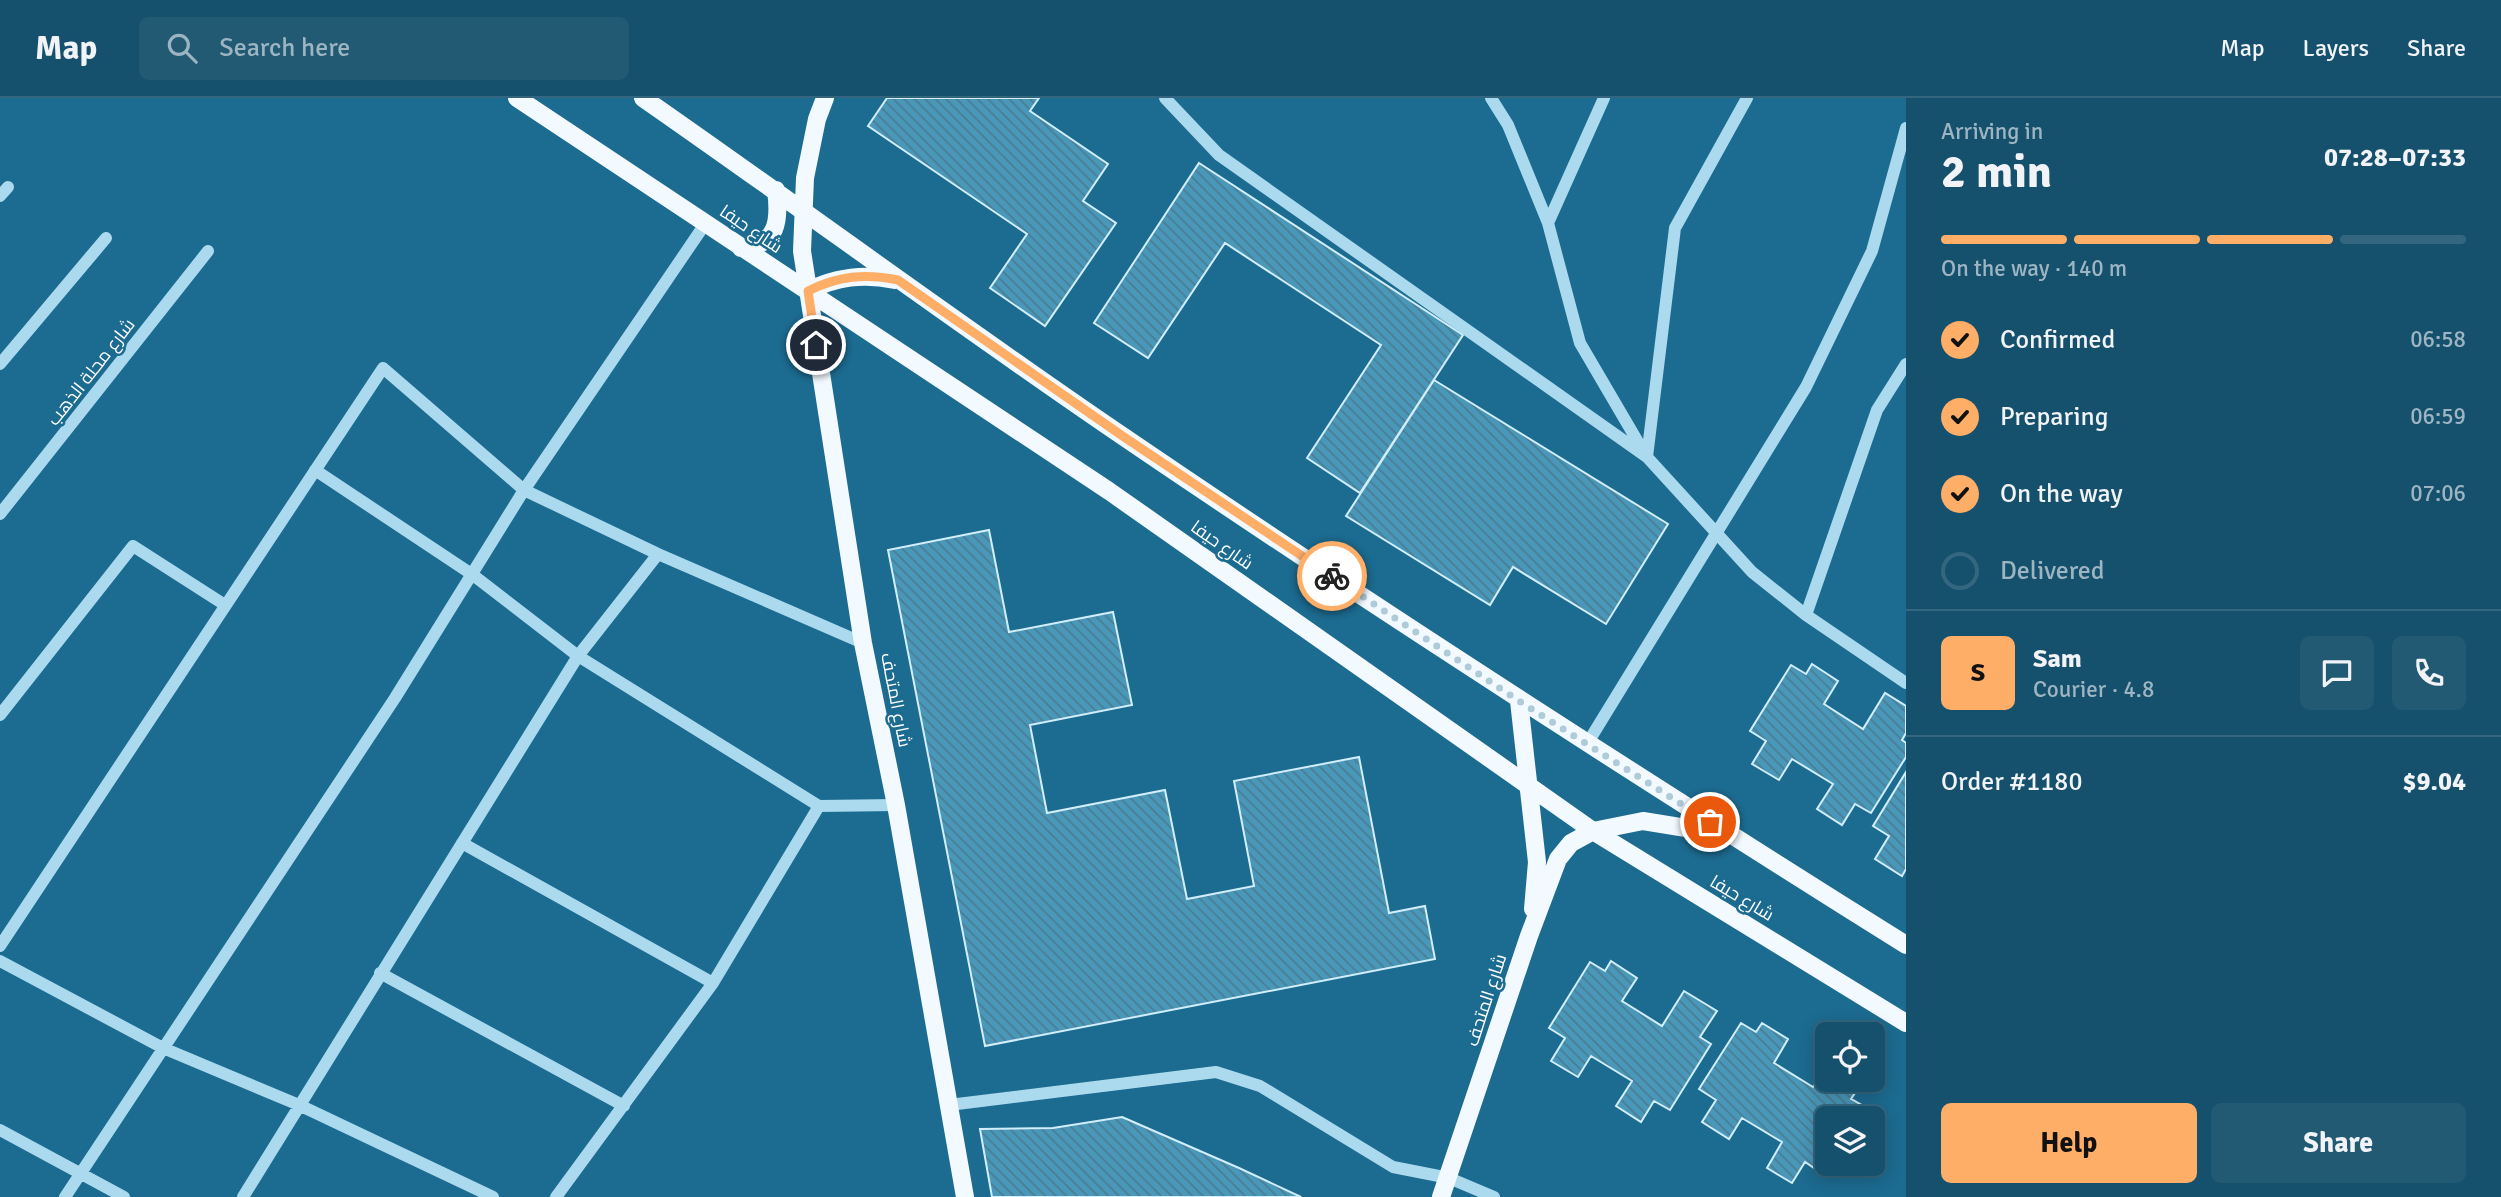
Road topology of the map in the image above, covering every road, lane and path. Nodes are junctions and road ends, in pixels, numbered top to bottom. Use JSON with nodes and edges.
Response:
{"nodes":[{"id":1,"x":517,"y":98,"type":"edge"},
{"id":2,"x":643,"y":98,"type":"edge"},
{"id":3,"x":825,"y":98,"type":"edge"},
{"id":4,"x":1165,"y":98,"type":"edge"},
{"id":5,"x":1491,"y":98,"type":"edge"},
{"id":6,"x":1604,"y":98,"type":"edge"},
{"id":7,"x":1747,"y":98,"type":"edge"},
{"id":8,"x":1906,"y":128,"type":"edge"},
{"id":9,"x":776,"y":190,"type":"junction"},
{"id":10,"x":802,"y":209,"type":"junction"},
{"id":11,"x":1548,"y":223,"type":"junction"},
{"id":12,"x":705,"y":224,"type":"junction"},
{"id":13,"x":106,"y":238,"type":"dead end"},
{"id":14,"x":741,"y":248,"type":"junction"},
{"id":15,"x":208,"y":251,"type":"dead end"},
{"id":16,"x":898,"y":280,"type":"junction"},
{"id":17,"x":808,"y":291,"type":"junction"},
{"id":18,"x":0,"y":364,"type":"edge"},
{"id":19,"x":1906,"y":364,"type":"edge"},
{"id":20,"x":1647,"y":457,"type":"junction"},
{"id":21,"x":315,"y":470,"type":"junction"},
{"id":22,"x":524,"y":490,"type":"junction"},
{"id":23,"x":0,"y":514,"type":"edge"},
{"id":24,"x":1716,"y":534,"type":"junction"},
{"id":25,"x":658,"y":554,"type":"junction"},
{"id":26,"x":473,"y":575,"type":"junction"},
{"id":27,"x":225,"y":606,"type":"junction"},
{"id":28,"x":1806,"y":615,"type":"junction"},
{"id":29,"x":863,"y":643,"type":"junction"},
{"id":30,"x":578,"y":656,"type":"junction"},
{"id":31,"x":1906,"y":682,"type":"edge"},
{"id":32,"x":1519,"y":701,"type":"junction"},
{"id":33,"x":0,"y":715,"type":"edge"},
{"id":34,"x":1587,"y":744,"type":"junction"},
{"id":35,"x":1530,"y":787,"type":"junction"},
{"id":36,"x":896,"y":805,"type":"junction"},
{"id":37,"x":818,"y":806,"type":"junction"},
{"id":38,"x":1593,"y":831,"type":"junction"},
{"id":39,"x":1731,"y":835,"type":"junction"},
{"id":40,"x":461,"y":843,"type":"junction"},
{"id":41,"x":1529,"y":936,"type":"junction"},
{"id":42,"x":1906,"y":945,"type":"edge"},
{"id":43,"x":0,"y":946,"type":"edge"},
{"id":44,"x":0,"y":961,"type":"edge"},
{"id":45,"x":380,"y":973,"type":"junction"},
{"id":46,"x":713,"y":983,"type":"junction"},
{"id":47,"x":1906,"y":1023,"type":"edge"},
{"id":48,"x":163,"y":1048,"type":"junction"},
{"id":49,"x":299,"y":1105,"type":"junction"},
{"id":50,"x":949,"y":1105,"type":"junction"},
{"id":51,"x":624,"y":1107,"type":"junction"},
{"id":52,"x":0,"y":1129,"type":"edge"},
{"id":53,"x":80,"y":1174,"type":"junction"},
{"id":54,"x":1449,"y":1178,"type":"junction"},
{"id":55,"x":65,"y":1197,"type":"edge"},
{"id":56,"x":124,"y":1197,"type":"edge"},
{"id":57,"x":243,"y":1197,"type":"edge"},
{"id":58,"x":493,"y":1197,"type":"edge"},
{"id":59,"x":556,"y":1197,"type":"edge"},
{"id":60,"x":965,"y":1197,"type":"edge"},
{"id":61,"x":1441,"y":1197,"type":"edge"},
{"id":62,"x":1494,"y":1197,"type":"edge"}],
"edges":[{"from":1,"to":12,"type":"main road","name":"شارع حيفا"},
{"from":2,"to":9,"type":"main road","name":"شارع حيفا"},
{"from":3,"to":10,"type":"main road","name":"شارع المتحف"},
{"from":4,"to":20,"type":"street"},
{"from":5,"to":11,"type":"street"},
{"from":6,"to":11,"type":"street"},
{"from":7,"to":20,"type":"street"},
{"from":8,"to":24,"type":"street"},
{"from":9,"to":10,"type":"main road","name":"شارع حيفا"},
{"from":9,"to":14,"type":"main road"},
{"from":10,"to":16,"type":"main road","name":"شارع حيفا"},
{"from":10,"to":17,"type":"main road","name":"شارع المتحف"},
{"from":11,"to":20,"type":"street"},
{"from":12,"to":14,"type":"main road","name":"شارع حيفا"},
{"from":12,"to":22,"type":"street"},
{"from":13,"to":18,"type":"street"},
{"from":14,"to":17,"type":"main road","name":"شارع حيفا"},
{"from":15,"to":23,"type":"street","name":"شارع محلة الذهب"},
{"from":16,"to":17,"type":"main road"},
{"from":16,"to":32,"type":"main road","name":"شارع حيفا"},
{"from":17,"to":29,"type":"main road","name":"شارع المتحف"},
{"from":17,"to":35,"type":"main road","name":"شارع حيفا"},
{"from":19,"to":28,"type":"street"},
{"from":20,"to":24,"type":"street"},
{"from":21,"to":22,"type":"street"},
{"from":21,"to":26,"type":"street"},
{"from":21,"to":27,"type":"street"},
{"from":22,"to":25,"type":"street"},
{"from":22,"to":26,"type":"street"},
{"from":24,"to":28,"type":"street"},
{"from":24,"to":34,"type":"street"},
{"from":25,"to":29,"type":"street"},
{"from":25,"to":30,"type":"street"},
{"from":26,"to":30,"type":"street"},
{"from":26,"to":48,"type":"street"},
{"from":27,"to":33,"type":"street"},
{"from":27,"to":43,"type":"street"},
{"from":28,"to":31,"type":"street"},
{"from":29,"to":36,"type":"main road","name":"شارع المتحف"},
{"from":30,"to":37,"type":"street"},
{"from":30,"to":40,"type":"street"},
{"from":32,"to":34,"type":"main road","name":"شارع حيفا"},
{"from":32,"to":35,"type":"main road"},
{"from":34,"to":39,"type":"main road","name":"شارع حيفا"},
{"from":35,"to":38,"type":"main road","name":"شارع حيفا"},
{"from":35,"to":41,"type":"main road"},
{"from":36,"to":37,"type":"street"},
{"from":36,"to":50,"type":"main road","name":"شارع المتحف"},
{"from":37,"to":46,"type":"street"},
{"from":38,"to":39,"type":"main road"},
{"from":38,"to":41,"type":"main road","name":"شارع المتحف"},
{"from":38,"to":47,"type":"main road","name":"شارع حيفا"},
{"from":39,"to":42,"type":"main road","name":"شارع حيفا"},
{"from":40,"to":45,"type":"street"},
{"from":40,"to":46,"type":"street"},
{"from":41,"to":54,"type":"main road","name":"شارع المتحف"},
{"from":44,"to":48,"type":"street"},
{"from":45,"to":49,"type":"street"},
{"from":45,"to":51,"type":"street"},
{"from":46,"to":51,"type":"street"},
{"from":48,"to":49,"type":"street"},
{"from":48,"to":53,"type":"street"},
{"from":49,"to":57,"type":"street"},
{"from":49,"to":58,"type":"street"},
{"from":50,"to":54,"type":"street"},
{"from":50,"to":60,"type":"main road","name":"شارع المتحف"},
{"from":51,"to":59,"type":"street"},
{"from":52,"to":53,"type":"street"},
{"from":53,"to":55,"type":"street"},
{"from":53,"to":56,"type":"street"},
{"from":54,"to":61,"type":"main road","name":"شارع المتحف"},
{"from":54,"to":62,"type":"street"}]}
